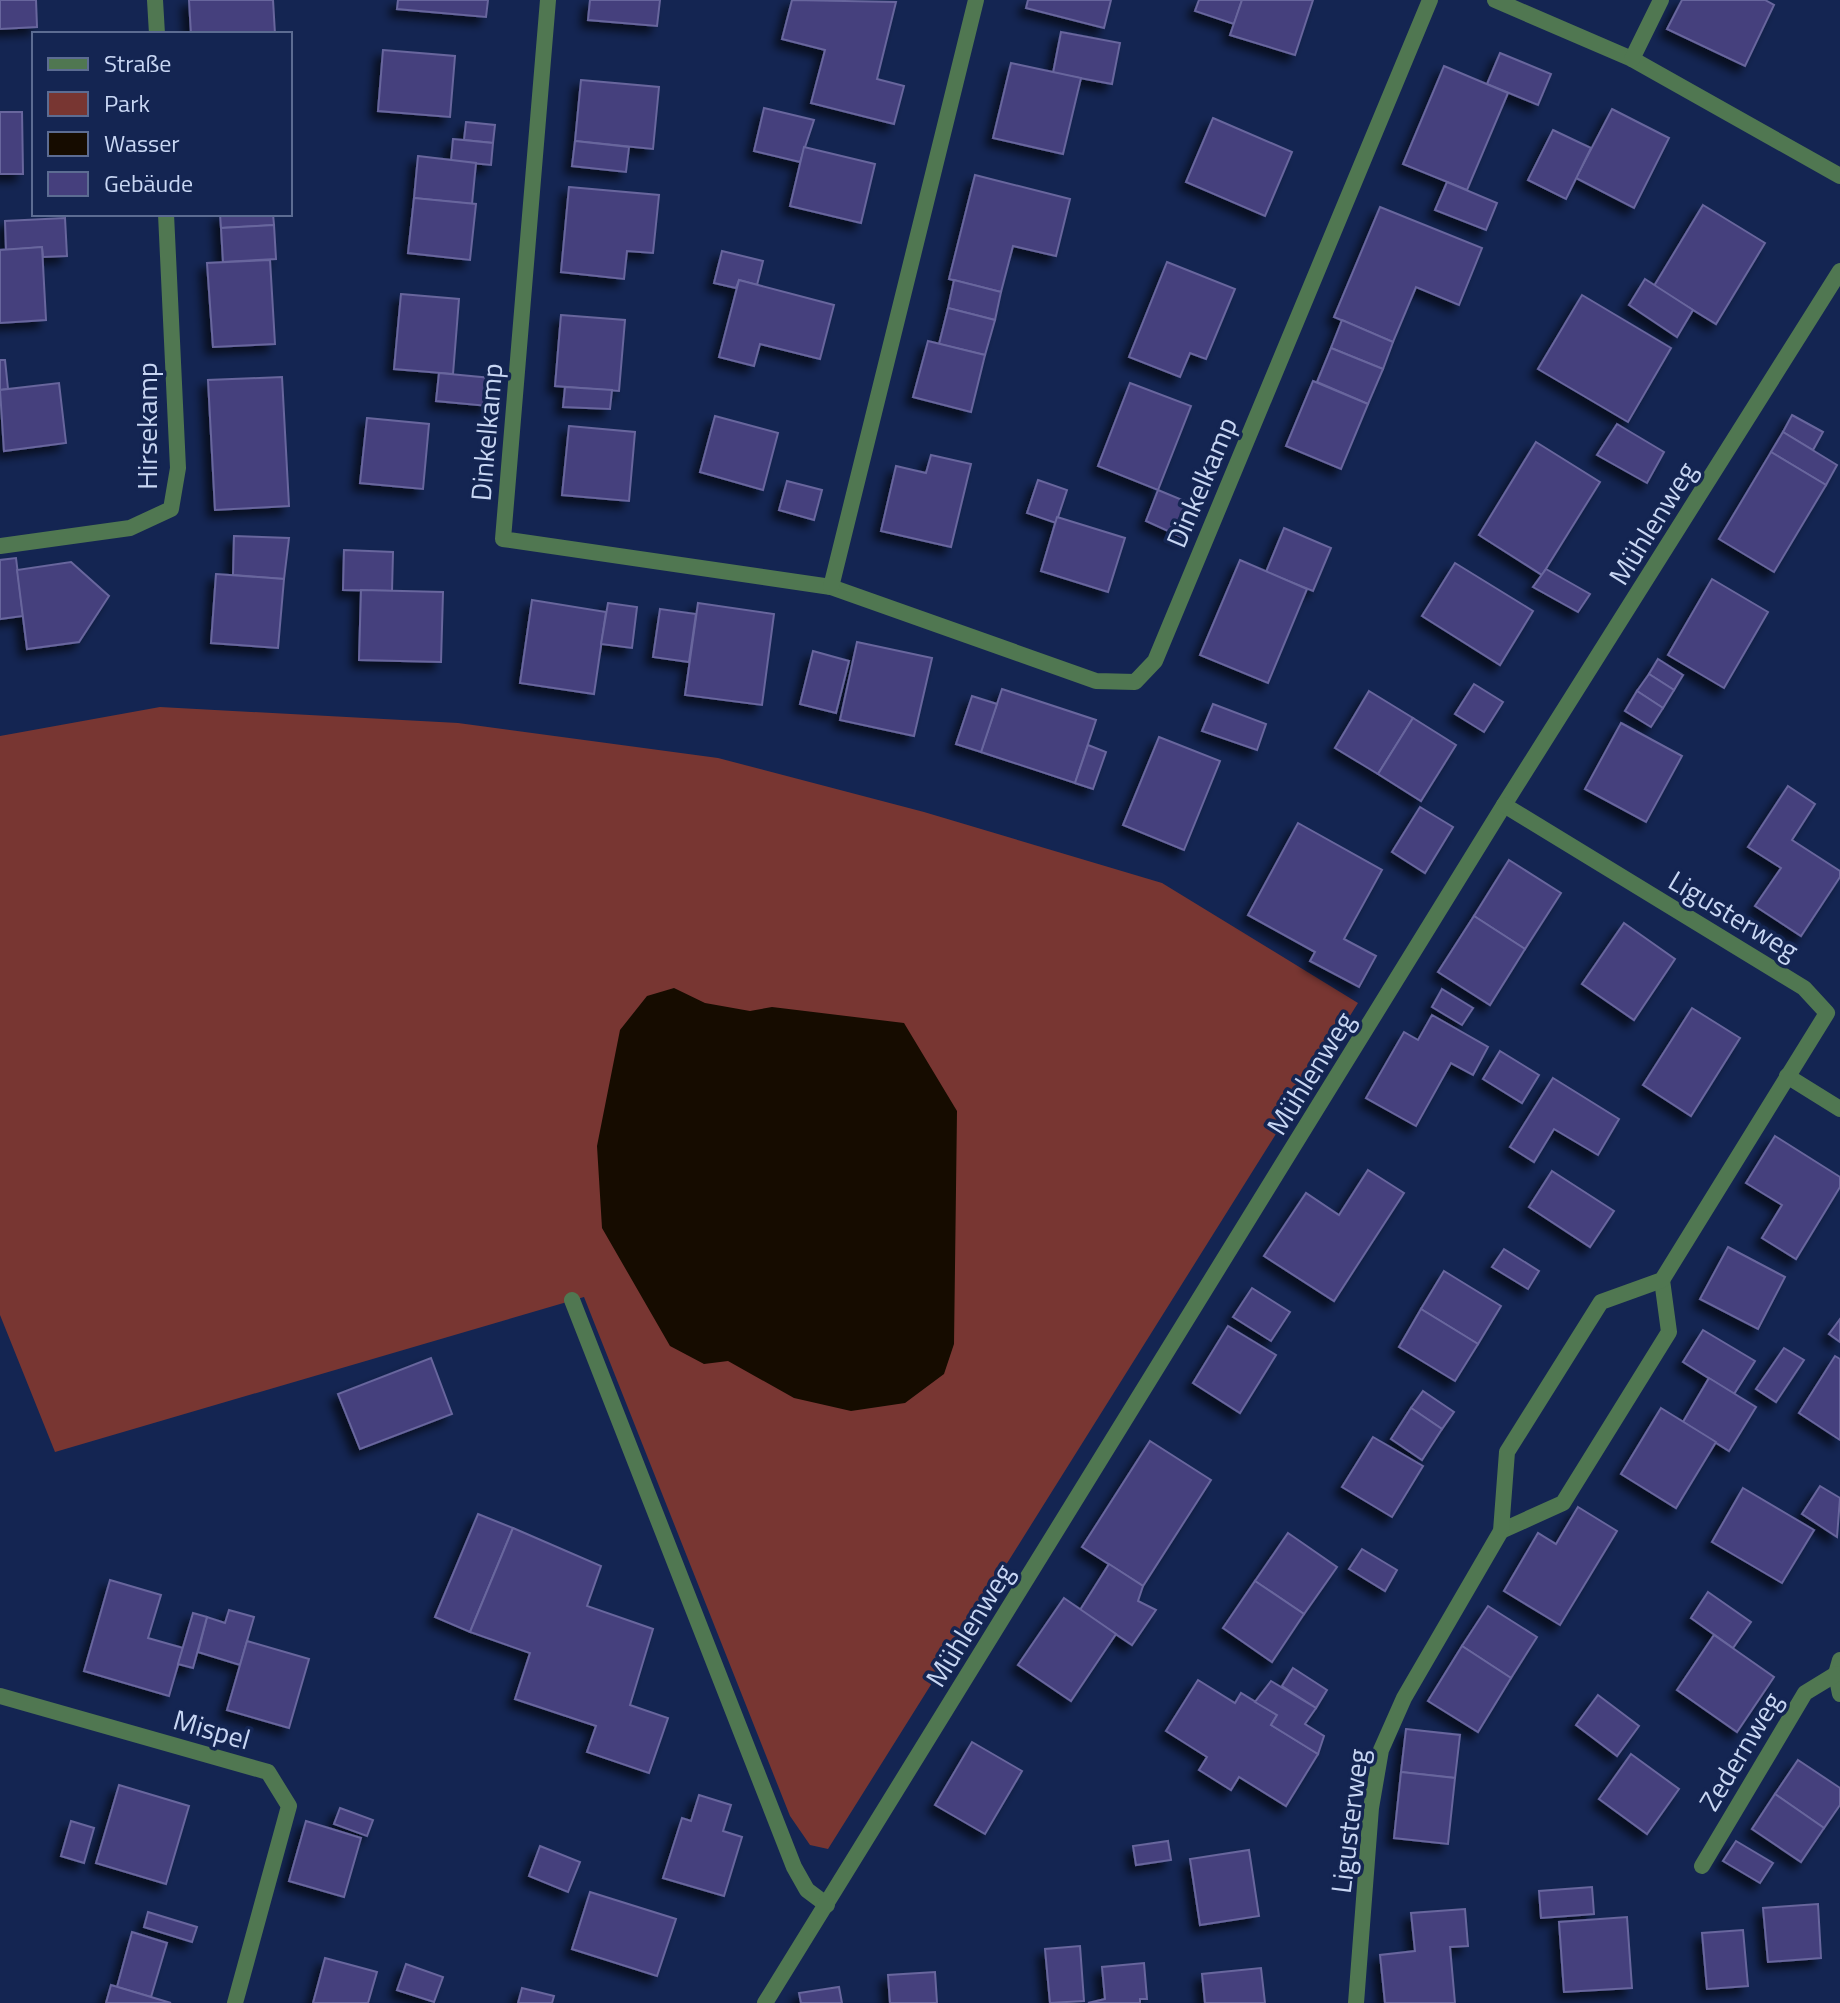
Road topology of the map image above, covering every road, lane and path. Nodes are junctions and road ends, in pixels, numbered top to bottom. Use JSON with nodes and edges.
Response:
{"nodes":[{"id":1,"x":155,"y":0,"type":"edge"},
{"id":2,"x":548,"y":0,"type":"edge"},
{"id":3,"x":976,"y":0,"type":"edge"},
{"id":4,"x":1430,"y":0,"type":"edge"},
{"id":5,"x":1495,"y":0,"type":"edge"},
{"id":6,"x":1661,"y":0,"type":"edge"},
{"id":7,"x":157,"y":32,"type":"edge"},
{"id":8,"x":1632,"y":59,"type":"junction"},
{"id":9,"x":1840,"y":176,"type":"edge"},
{"id":10,"x":166,"y":216,"type":"edge"},
{"id":11,"x":1840,"y":271,"type":"edge"},
{"id":12,"x":0,"y":546,"type":"edge"},
{"id":13,"x":831,"y":587,"type":"junction"},
{"id":14,"x":1504,"y":805,"type":"junction"},
{"id":15,"x":1833,"y":1017,"type":"edge"},
{"id":16,"x":1787,"y":1076,"type":"junction"},
{"id":17,"x":1840,"y":1109,"type":"edge"},
{"id":18,"x":1662,"y":1280,"type":"junction"},
{"id":19,"x":572,"y":1300,"type":"dead end"},
{"id":20,"x":1501,"y":1531,"type":"junction"},
{"id":21,"x":1838,"y":1667,"type":"edge"},
{"id":22,"x":1840,"y":1694,"type":"edge"},
{"id":23,"x":0,"y":1696,"type":"edge"},
{"id":24,"x":1702,"y":1866,"type":"dead end"},
{"id":25,"x":827,"y":1905,"type":"junction"},
{"id":26,"x":235,"y":2003,"type":"edge"},
{"id":27,"x":765,"y":2003,"type":"edge"},
{"id":28,"x":1356,"y":2003,"type":"edge"}],
"edges":[{"from":1,"to":7,"type":"street"},
{"from":2,"to":13,"type":"street","name":"Dinkelkamp"},
{"from":3,"to":13,"type":"street"},
{"from":4,"to":13,"type":"street","name":"Dinkelkamp"},
{"from":5,"to":8,"type":"street"},
{"from":6,"to":8,"type":"street"},
{"from":8,"to":9,"type":"street"},
{"from":10,"to":12,"type":"street","name":"Hirsekamp"},
{"from":11,"to":14,"type":"street","name":"Mühlenweg"},
{"from":14,"to":15,"type":"street","name":"Ligusterweg"},
{"from":14,"to":25,"type":"street","name":"Mühlenweg"},
{"from":15,"to":16,"type":"street","name":"Ligusterweg"},
{"from":16,"to":17,"type":"street"},
{"from":16,"to":18,"type":"street","name":"Ligusterweg"},
{"from":18,"to":20,"type":"street","name":"Ligusterweg"},
{"from":18,"to":20,"type":"street"},
{"from":19,"to":25,"type":"street"},
{"from":20,"to":28,"type":"street","name":"Ligusterweg"},
{"from":21,"to":22,"type":"street","name":"Zedernweg"},
{"from":21,"to":24,"type":"street","name":"Zedernweg"},
{"from":23,"to":26,"type":"street","name":"Mispel"},
{"from":25,"to":27,"type":"street","name":"Mühlenweg"}]}
